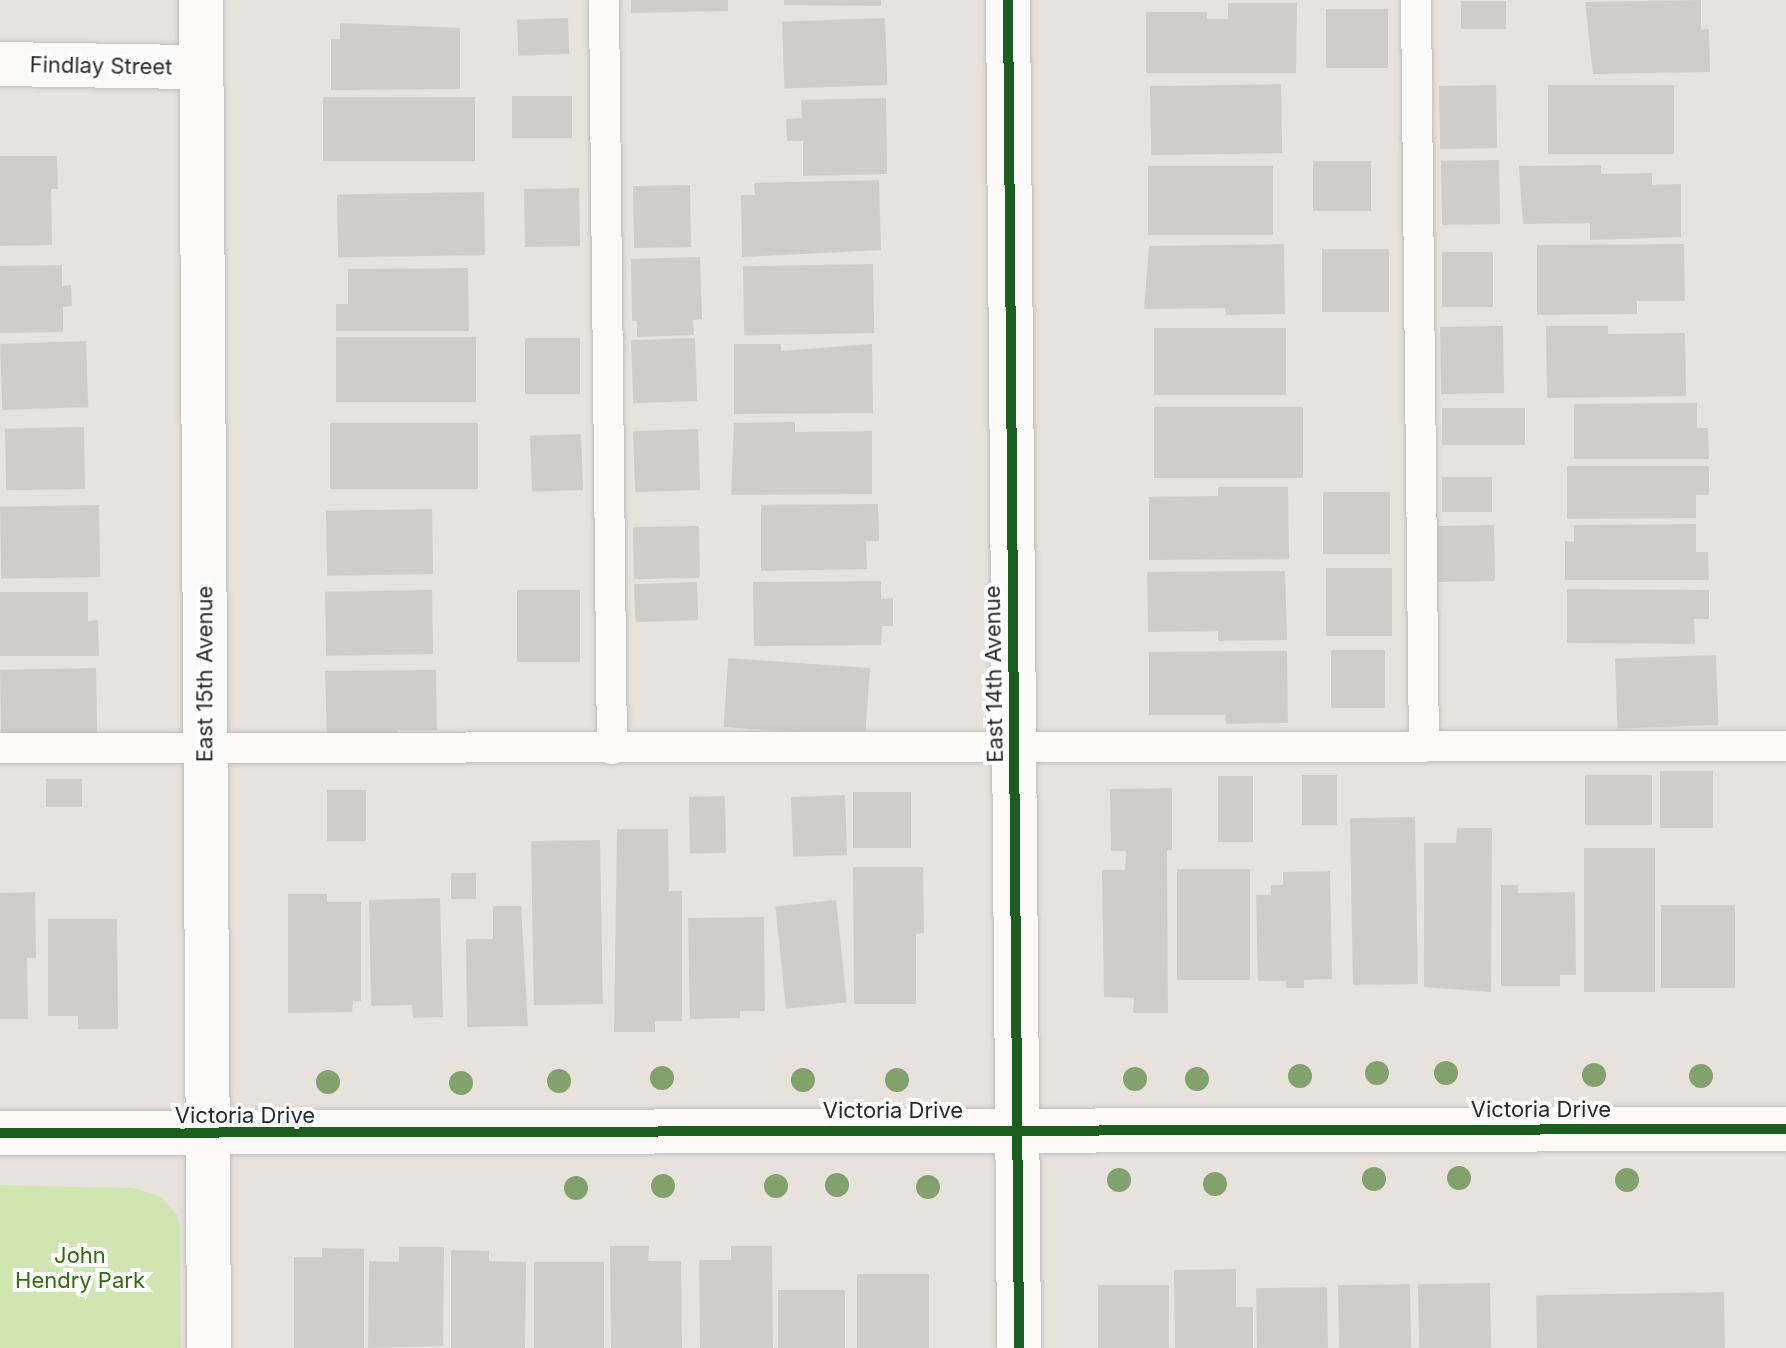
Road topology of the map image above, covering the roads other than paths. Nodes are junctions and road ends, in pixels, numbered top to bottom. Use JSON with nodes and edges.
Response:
{"nodes":[{"id":1,"x":201,"y":0,"type":"edge"},
{"id":2,"x":604,"y":0,"type":"edge"},
{"id":3,"x":1008,"y":0,"type":"edge"},
{"id":4,"x":1416,"y":0,"type":"edge"},
{"id":5,"x":0,"y":64,"type":"edge"},
{"id":6,"x":201,"y":67,"type":"junction"},
{"id":7,"x":1786,"y":746,"type":"edge"},
{"id":8,"x":1424,"y":747,"type":"junction"},
{"id":9,"x":0,"y":748,"type":"edge"},
{"id":10,"x":1014,"y":748,"type":"junction"},
{"id":11,"x":206,"y":749,"type":"junction"},
{"id":12,"x":612,"y":749,"type":"junction"},
{"id":13,"x":1786,"y":1129,"type":"edge"},
{"id":14,"x":1017,"y":1131,"type":"junction"},
{"id":15,"x":0,"y":1133,"type":"edge"},
{"id":16,"x":206,"y":1135,"type":"junction"},
{"id":17,"x":209,"y":1348,"type":"edge"},
{"id":18,"x":1019,"y":1348,"type":"edge"}],
"edges":[{"from":1,"to":6,"type":"street","name":"East 15th Avenue"},
{"from":2,"to":12,"type":"lane"},
{"from":3,"to":10,"type":"street","name":"East 14th Avenue"},
{"from":4,"to":8,"type":"lane"},
{"from":5,"to":6,"type":"street","name":"Findlay Street"},
{"from":6,"to":11,"type":"street","name":"East 15th Avenue"},
{"from":7,"to":8,"type":"lane"},
{"from":8,"to":10,"type":"lane"},
{"from":9,"to":11,"type":"lane"},
{"from":10,"to":12,"type":"lane"},
{"from":10,"to":14,"type":"street","name":"East 14th Avenue"},
{"from":11,"to":12,"type":"lane"},
{"from":11,"to":16,"type":"street","name":"East 15th Avenue"},
{"from":13,"to":14,"type":"street","name":"Victoria Drive"},
{"from":14,"to":16,"type":"street","name":"Victoria Drive"},
{"from":14,"to":18,"type":"street","name":"East 14th Avenue"},
{"from":15,"to":16,"type":"street","name":"Victoria Drive"},
{"from":16,"to":17,"type":"street","name":"East 15th Avenue"}]}
